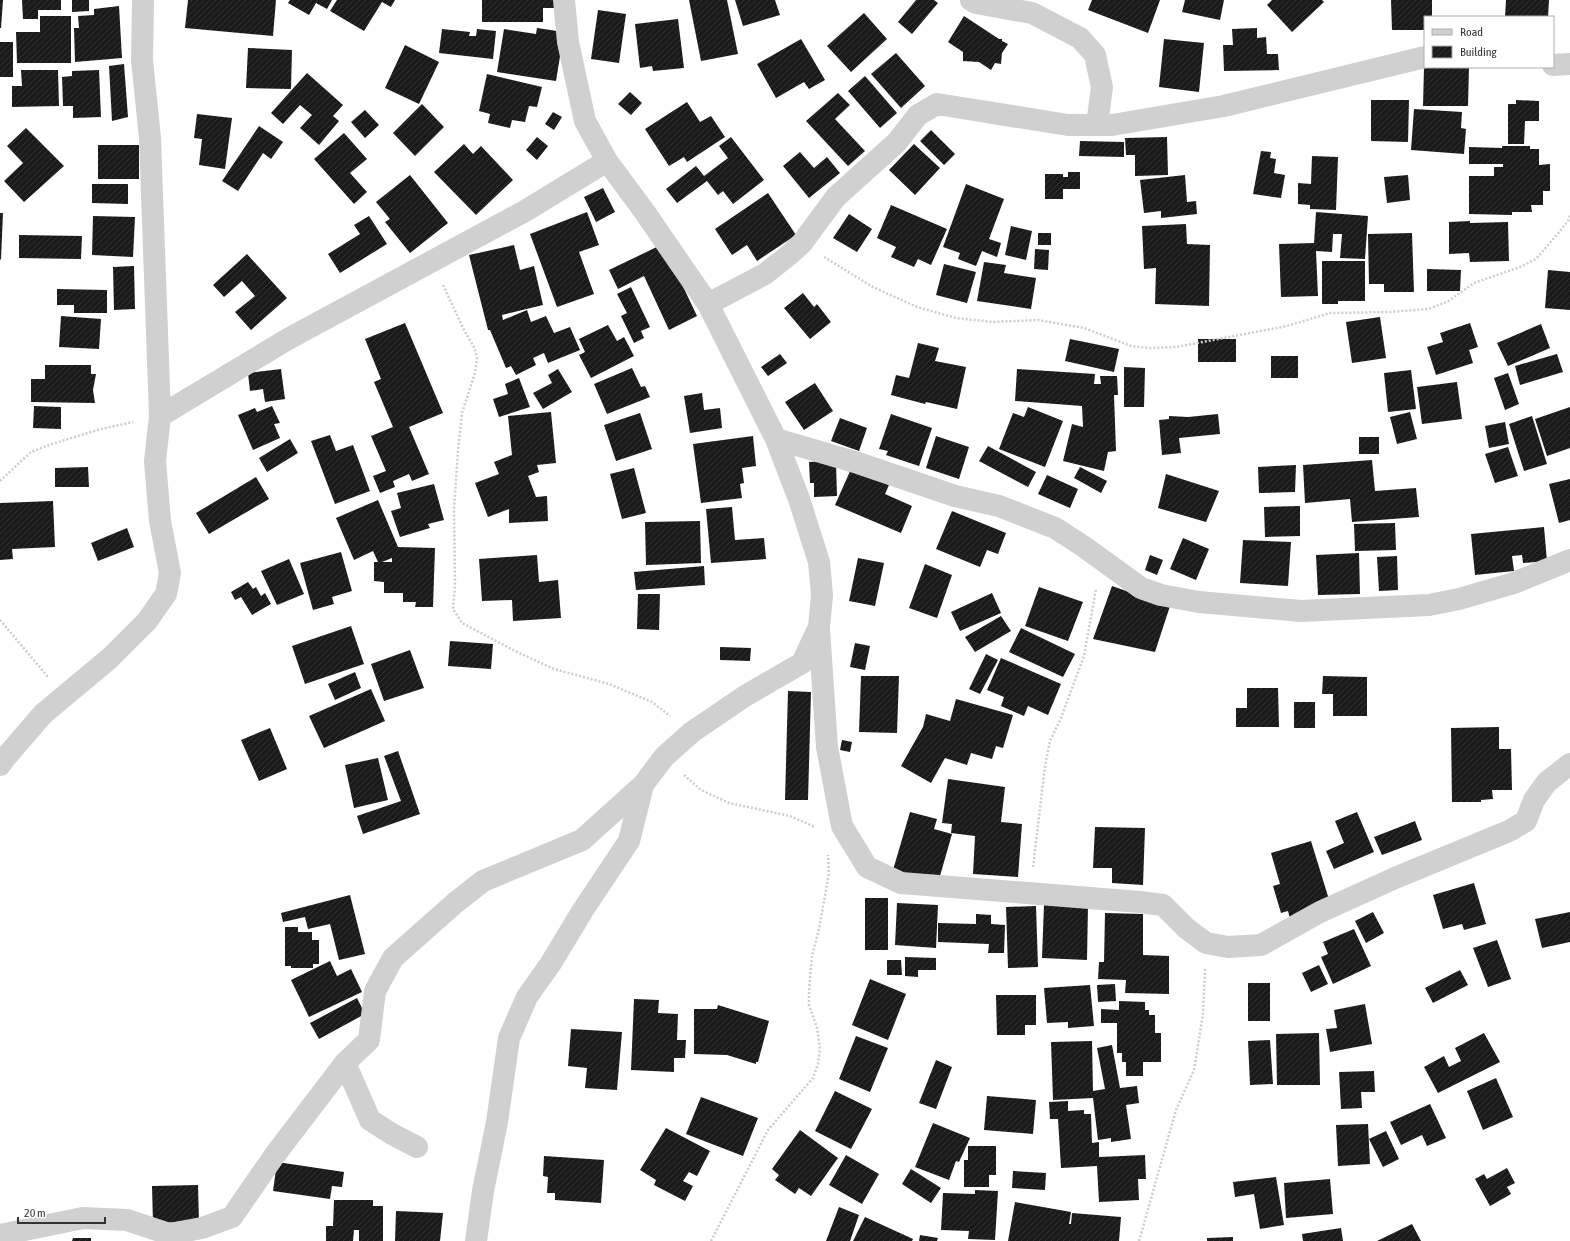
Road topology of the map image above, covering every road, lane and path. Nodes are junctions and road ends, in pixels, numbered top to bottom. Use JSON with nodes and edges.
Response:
{"nodes":[{"id":1,"x":143,"y":0,"type":"edge"},
{"id":2,"x":564,"y":0,"type":"edge"},
{"id":3,"x":971,"y":0,"type":"edge"},
{"id":4,"x":1424,"y":57,"type":"edge"},
{"id":5,"x":1570,"y":64,"type":"edge"},
{"id":6,"x":1554,"y":65,"type":"edge"},
{"id":7,"x":1097,"y":125,"type":"junction"},
{"id":8,"x":607,"y":161,"type":"junction"},
{"id":9,"x":1570,"y":215,"type":"edge"},
{"id":10,"x":802,"y":243,"type":"junction"},
{"id":11,"x":432,"y":261,"type":"junction"},
{"id":12,"x":708,"y":304,"type":"junction"},
{"id":13,"x":160,"y":416,"type":"junction"},
{"id":14,"x":776,"y":439,"type":"junction"},
{"id":15,"x":0,"y":481,"type":"edge"},
{"id":16,"x":1101,"y":559,"type":"junction"},
{"id":17,"x":1570,"y":560,"type":"edge"},
{"id":18,"x":0,"y":620,"type":"edge"},
{"id":19,"x":819,"y":627,"type":"junction"},
{"id":20,"x":65,"y":697,"type":"junction"},
{"id":21,"x":692,"y":732,"type":"junction"},
{"id":22,"x":664,"y":757,"type":"junction"},
{"id":23,"x":1570,"y":764,"type":"edge"},
{"id":24,"x":0,"y":765,"type":"edge"},
{"id":25,"x":643,"y":785,"type":"junction"},
{"id":26,"x":852,"y":844,"type":"junction"},
{"id":27,"x":828,"y":852,"type":"dead end"},
{"id":28,"x":1029,"y":893,"type":"junction"},
{"id":29,"x":1206,"y":943,"type":"junction"},
{"id":30,"x":345,"y":1063,"type":"junction"},
{"id":31,"x":417,"y":1147,"type":"dead end"},
{"id":32,"x":0,"y":1231,"type":"edge"},
{"id":33,"x":0,"y":1235,"type":"edge"},
{"id":34,"x":1,"y":1241,"type":"edge"},
{"id":35,"x":476,"y":1241,"type":"edge"},
{"id":36,"x":711,"y":1241,"type":"edge"},
{"id":37,"x":1139,"y":1241,"type":"edge"}],
"edges":[{"from":1,"to":13,"type":"street"},
{"from":2,"to":8,"type":"street"},
{"from":3,"to":7,"type":"street"},
{"from":4,"to":7,"type":"street"},
{"from":5,"to":6,"type":"street"},
{"from":7,"to":10,"type":"street"},
{"from":8,"to":11,"type":"street"},
{"from":8,"to":12,"type":"street"},
{"from":9,"to":10,"type":"path"},
{"from":10,"to":12,"type":"street"},
{"from":11,"to":13,"type":"street"},
{"from":11,"to":21,"type":"path"},
{"from":12,"to":14,"type":"street"},
{"from":13,"to":15,"type":"path"},
{"from":13,"to":20,"type":"street"},
{"from":14,"to":16,"type":"street"},
{"from":14,"to":19,"type":"street"},
{"from":16,"to":17,"type":"street"},
{"from":16,"to":28,"type":"path"},
{"from":18,"to":20,"type":"path"},
{"from":19,"to":21,"type":"street"},
{"from":19,"to":26,"type":"street"},
{"from":20,"to":24,"type":"street"},
{"from":21,"to":22,"type":"street"},
{"from":22,"to":25,"type":"street"},
{"from":22,"to":26,"type":"path"},
{"from":23,"to":29,"type":"street"},
{"from":25,"to":30,"type":"street"},
{"from":25,"to":35,"type":"street"},
{"from":26,"to":28,"type":"street"},
{"from":27,"to":36,"type":"path"},
{"from":28,"to":29,"type":"street"},
{"from":29,"to":37,"type":"path"},
{"from":30,"to":31,"type":"street"},
{"from":30,"to":33,"type":"street"},
{"from":32,"to":33,"type":"street"},
{"from":33,"to":34,"type":"street"}]}
